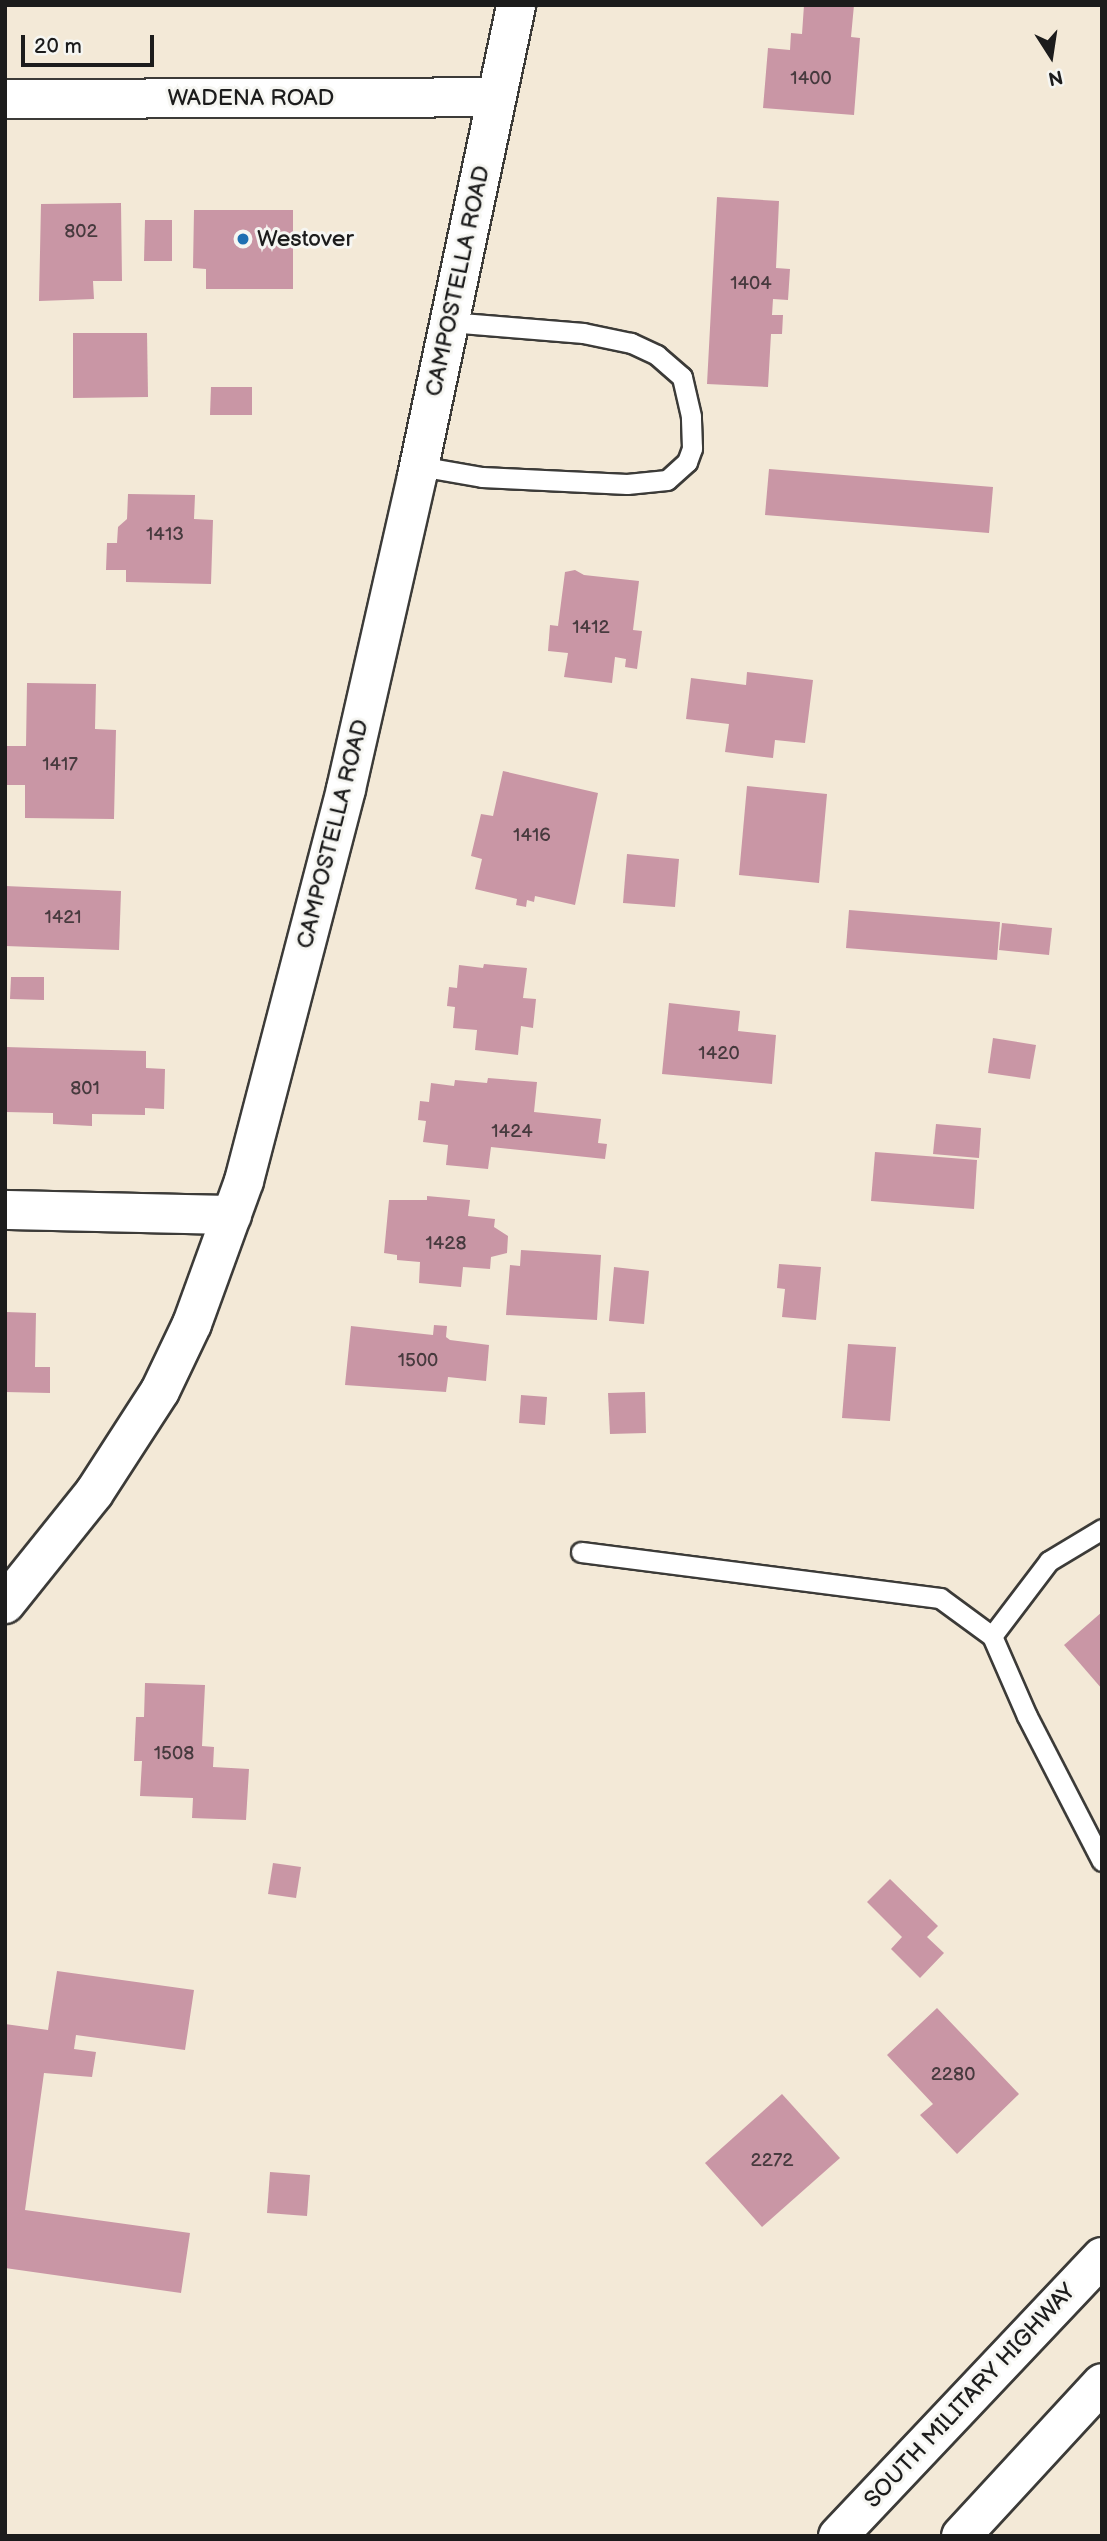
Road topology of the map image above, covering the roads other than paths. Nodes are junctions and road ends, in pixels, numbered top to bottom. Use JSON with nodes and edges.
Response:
{"nodes":[{"id":1,"x":516,"y":5,"type":"edge"},
{"id":2,"x":496,"y":97,"type":"junction"},
{"id":3,"x":5,"y":99,"type":"edge"},
{"id":4,"x":449,"y":322,"type":"junction"},
{"id":5,"x":419,"y":466,"type":"junction"},
{"id":6,"x":5,"y":1210,"type":"edge"},
{"id":7,"x":232,"y":1214,"type":"junction"},
{"id":8,"x":1102,"y":1530,"type":"edge"},
{"id":9,"x":581,"y":1552,"type":"dead end"},
{"id":10,"x":5,"y":1604,"type":"edge"},
{"id":11,"x":992,"y":1636,"type":"junction"},
{"id":12,"x":1102,"y":1861,"type":"edge"},
{"id":13,"x":1102,"y":2257,"type":"edge"},
{"id":14,"x":1102,"y":2383,"type":"edge"},
{"id":15,"x":838,"y":2536,"type":"edge"},
{"id":16,"x":961,"y":2536,"type":"edge"}],
"edges":[{"from":1,"to":2,"type":"main road","name":"CAMPOSTELLA ROAD"},
{"from":2,"to":3,"type":"main road","name":"WADENA ROAD"},
{"from":2,"to":4,"type":"main road","name":"CAMPOSTELLA ROAD"},
{"from":4,"to":5,"type":"main road","name":"CAMPOSTELLA ROAD"},
{"from":4,"to":5,"type":"lane"},
{"from":5,"to":7,"type":"main road","name":"CAMPOSTELLA ROAD"},
{"from":6,"to":7,"type":"main road"},
{"from":7,"to":10,"type":"main road","name":"CAMPOSTELLA ROAD"},
{"from":8,"to":11,"type":"lane"},
{"from":9,"to":11,"type":"lane"},
{"from":11,"to":12,"type":"lane"},
{"from":13,"to":15,"type":"main road","name":"SOUTH MILITARY HIGHWAY"},
{"from":14,"to":16,"type":"main road"}]}
